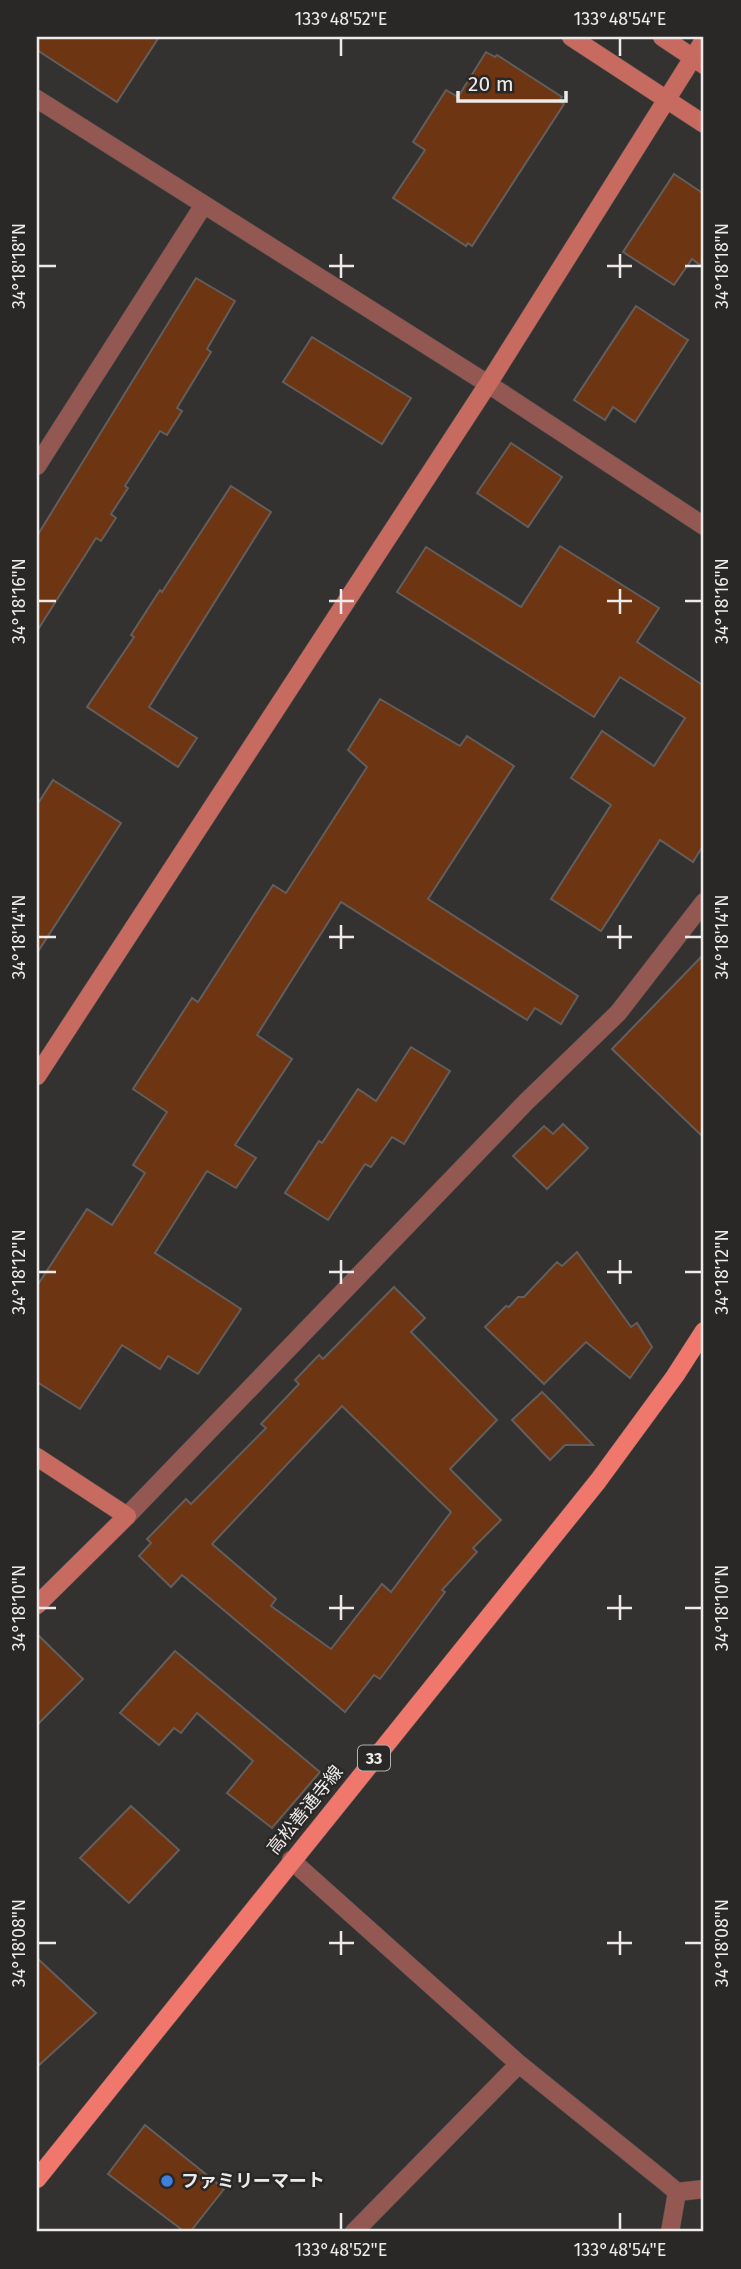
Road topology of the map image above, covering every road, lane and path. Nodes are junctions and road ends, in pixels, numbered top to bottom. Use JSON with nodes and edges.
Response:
{"nodes":[{"id":1,"x":571,"y":37,"type":"edge"},
{"id":2,"x":662,"y":37,"type":"edge"},
{"id":3,"x":704,"y":40,"type":"edge"},
{"id":4,"x":699,"y":61,"type":"edge"},
{"id":5,"x":37,"y":99,"type":"edge"},
{"id":6,"x":666,"y":99,"type":"junction"},
{"id":7,"x":704,"y":124,"type":"edge"},
{"id":8,"x":203,"y":206,"type":"junction"},
{"id":9,"x":488,"y":384,"type":"junction"},
{"id":10,"x":37,"y":466,"type":"edge"},
{"id":11,"x":704,"y":526,"type":"edge"},
{"id":12,"x":704,"y":902,"type":"edge"},
{"id":13,"x":37,"y":1076,"type":"edge"},
{"id":14,"x":704,"y":1331,"type":"edge"},
{"id":15,"x":37,"y":1457,"type":"edge"},
{"id":16,"x":127,"y":1516,"type":"junction"},
{"id":17,"x":37,"y":1605,"type":"edge"},
{"id":18,"x":292,"y":1860,"type":"junction"},
{"id":19,"x":519,"y":2064,"type":"junction"},
{"id":20,"x":37,"y":2179,"type":"edge"},
{"id":21,"x":704,"y":2189,"type":"edge"},
{"id":22,"x":677,"y":2192,"type":"junction"},
{"id":23,"x":354,"y":2232,"type":"edge"},
{"id":24,"x":670,"y":2232,"type":"edge"}],
"edges":[{"from":1,"to":6,"type":"street"},
{"from":2,"to":4,"type":"street"},
{"from":3,"to":4,"type":"street"},
{"from":4,"to":6,"type":"street"},
{"from":5,"to":8,"type":"street"},
{"from":6,"to":7,"type":"street"},
{"from":6,"to":9,"type":"street"},
{"from":8,"to":9,"type":"street"},
{"from":8,"to":10,"type":"street"},
{"from":9,"to":11,"type":"street"},
{"from":9,"to":13,"type":"street"},
{"from":12,"to":16,"type":"street"},
{"from":14,"to":18,"type":"main road","name":"高松善通寺線","number":"33"},
{"from":15,"to":16,"type":"street"},
{"from":16,"to":17,"type":"street"},
{"from":18,"to":19,"type":"street"},
{"from":18,"to":20,"type":"main road","name":"高松善通寺線","number":"33"},
{"from":19,"to":22,"type":"street"},
{"from":19,"to":23,"type":"street"},
{"from":21,"to":22,"type":"street"},
{"from":22,"to":24,"type":"street"}]}
